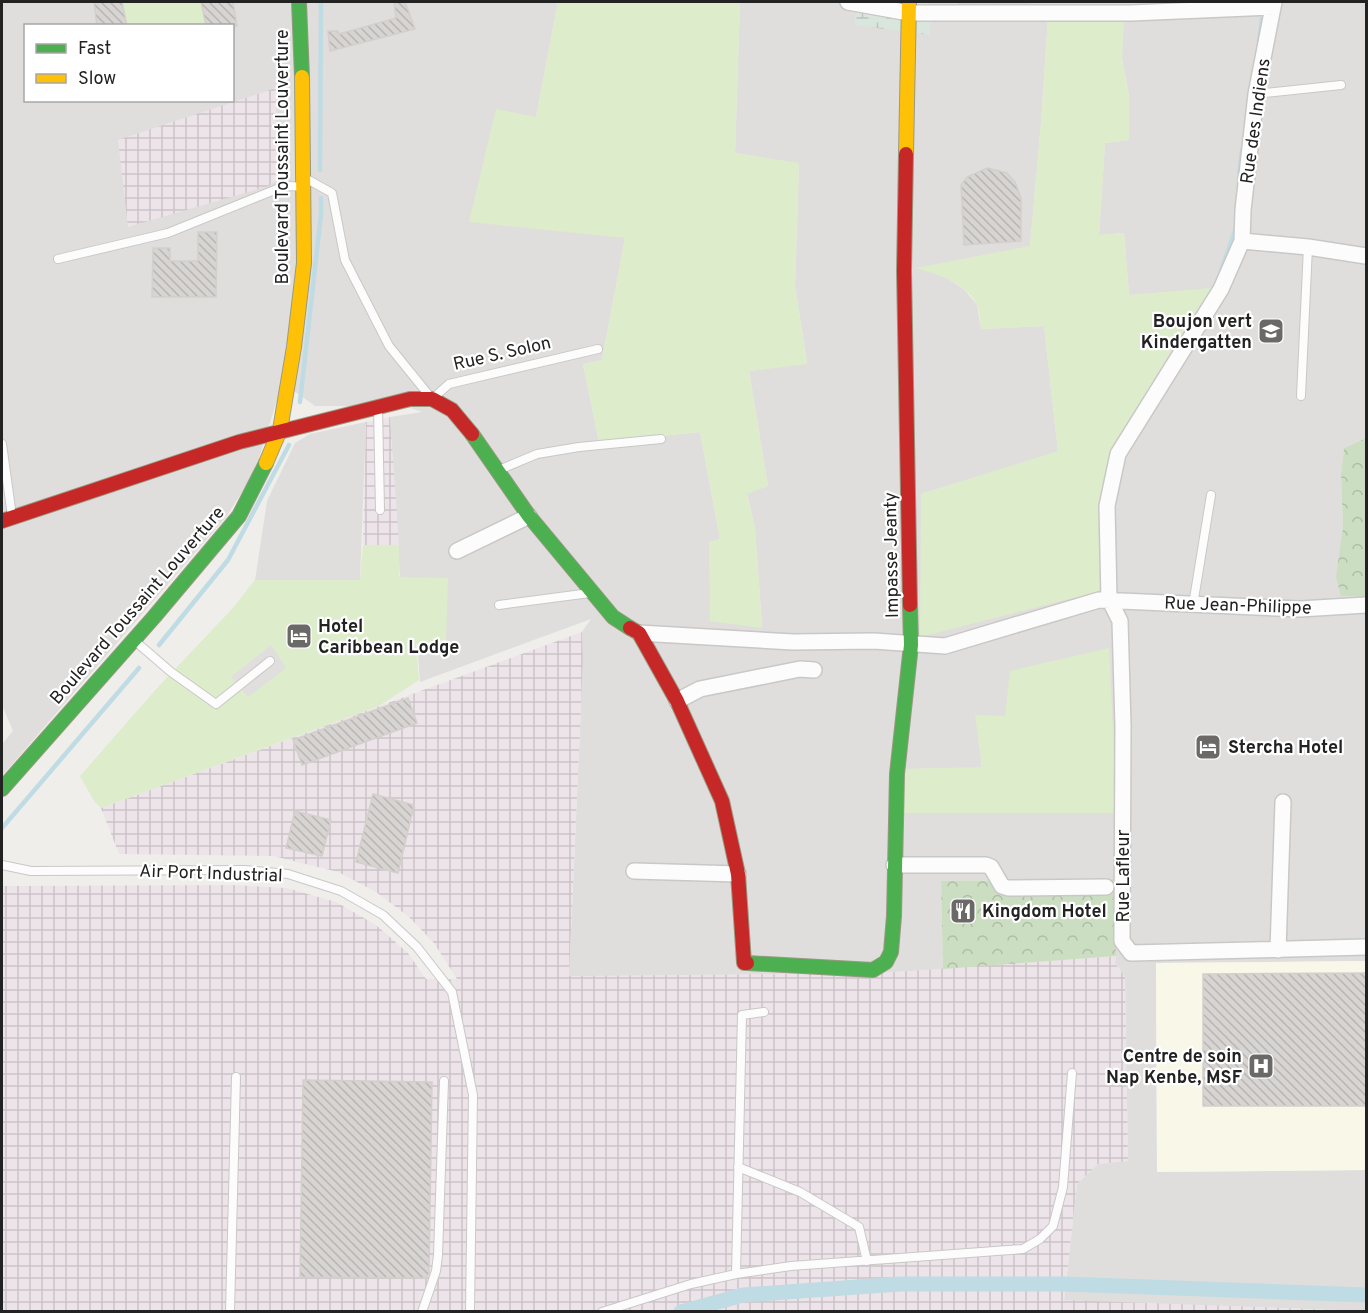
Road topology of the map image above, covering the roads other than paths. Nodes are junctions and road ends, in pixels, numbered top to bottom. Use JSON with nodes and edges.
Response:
{"nodes":[{"id":1,"x":299,"y":2,"type":"edge"},
{"id":2,"x":848,"y":2,"type":"edge"},
{"id":3,"x":1273,"y":4,"type":"edge"},
{"id":4,"x":909,"y":8,"type":"edge"},
{"id":5,"x":1341,"y":85,"type":"dead end"},
{"id":6,"x":1256,"y":94,"type":"junction"},
{"id":7,"x":303,"y":182,"type":"junction"},
{"id":8,"x":1242,"y":242,"type":"junction"},
{"id":9,"x":1308,"y":247,"type":"junction"},
{"id":10,"x":1366,"y":256,"type":"edge"},
{"id":11,"x":58,"y":259,"type":"dead end"},
{"id":12,"x":598,"y":349,"type":"dead end"},
{"id":13,"x":1301,"y":396,"type":"dead end"},
{"id":14,"x":432,"y":399,"type":"junction"},
{"id":15,"x":378,"y":406,"type":"junction"},
{"id":16,"x":280,"y":430,"type":"junction"},
{"id":17,"x":661,"y":440,"type":"dead end"},
{"id":18,"x":2,"y":444,"type":"edge"},
{"id":19,"x":498,"y":470,"type":"junction"},
{"id":20,"x":1211,"y":495,"type":"dead end"},
{"id":21,"x":380,"y":510,"type":"dead end"},
{"id":22,"x":529,"y":516,"type":"junction"},
{"id":23,"x":7,"y":519,"type":"edge"},
{"id":24,"x":457,"y":551,"type":"dead end"},
{"id":25,"x":593,"y":593,"type":"junction"},
{"id":26,"x":1109,"y":599,"type":"junction"},
{"id":27,"x":499,"y":605,"type":"dead end"},
{"id":28,"x":1193,"y":605,"type":"junction"},
{"id":29,"x":1366,"y":605,"type":"edge"},
{"id":30,"x":639,"y":633,"type":"junction"},
{"id":31,"x":134,"y":640,"type":"junction"},
{"id":32,"x":911,"y":645,"type":"junction"},
{"id":33,"x":270,"y":661,"type":"dead end"},
{"id":34,"x":814,"y":670,"type":"dead end"},
{"id":35,"x":677,"y":701,"type":"junction"},
{"id":36,"x":4,"y":779,"type":"edge"},
{"id":37,"x":1283,"y":802,"type":"dead end"},
{"id":38,"x":2,"y":865,"type":"edge"},
{"id":39,"x":894,"y":865,"type":"junction"},
{"id":40,"x":634,"y":871,"type":"dead end"},
{"id":41,"x":738,"y":874,"type":"junction"},
{"id":42,"x":1106,"y":887,"type":"dead end"},
{"id":43,"x":1366,"y":948,"type":"edge"},
{"id":44,"x":1278,"y":950,"type":"junction"},
{"id":45,"x":764,"y":1012,"type":"dead end"},
{"id":46,"x":1072,"y":1073,"type":"dead end"},
{"id":47,"x":236,"y":1077,"type":"dead end"},
{"id":48,"x":444,"y":1081,"type":"dead end"},
{"id":49,"x":738,"y":1167,"type":"junction"},
{"id":50,"x":867,"y":1261,"type":"junction"},
{"id":51,"x":736,"y":1274,"type":"junction"},
{"id":52,"x":230,"y":1311,"type":"edge"},
{"id":53,"x":422,"y":1311,"type":"edge"},
{"id":54,"x":470,"y":1311,"type":"edge"},
{"id":55,"x":602,"y":1311,"type":"edge"}],
"edges":[{"from":1,"to":7,"type":"street","name":"Boulevard Toussaint Louverture"},
{"from":2,"to":4,"type":"street"},
{"from":3,"to":4,"type":"street"},
{"from":3,"to":6,"type":"street","name":"Rue des Indiens"},
{"from":4,"to":32,"type":"street","name":"Impasse Jeanty"},
{"from":5,"to":6,"type":"lane"},
{"from":6,"to":8,"type":"street","name":"Rue des Indiens"},
{"from":7,"to":11,"type":"lane"},
{"from":7,"to":14,"type":"lane"},
{"from":7,"to":16,"type":"street","name":"Boulevard Toussaint Louverture"},
{"from":8,"to":9,"type":"street"},
{"from":8,"to":26,"type":"street"},
{"from":9,"to":10,"type":"street"},
{"from":9,"to":13,"type":"lane"},
{"from":12,"to":14,"type":"lane","name":"Rue S. Solon"},
{"from":14,"to":15,"type":"street"},
{"from":14,"to":19,"type":"street"},
{"from":15,"to":16,"type":"street"},
{"from":15,"to":21,"type":"lane"},
{"from":16,"to":23,"type":"street"},
{"from":16,"to":31,"type":"street","name":"Boulevard Toussaint Louverture"},
{"from":17,"to":19,"type":"lane"},
{"from":18,"to":23,"type":"lane"},
{"from":19,"to":22,"type":"street"},
{"from":20,"to":28,"type":"lane"},
{"from":22,"to":24,"type":"street"},
{"from":22,"to":25,"type":"street"},
{"from":25,"to":27,"type":"lane"},
{"from":25,"to":30,"type":"street"},
{"from":26,"to":28,"type":"street","name":"Rue Jean-Philippe"},
{"from":26,"to":32,"type":"street","name":"Rue Jean-Philippe"},
{"from":26,"to":44,"type":"street","name":"Rue Lafleur"},
{"from":28,"to":29,"type":"street","name":"Rue Jean-Philippe"},
{"from":30,"to":32,"type":"street","name":"Rue Jean-Philippe"},
{"from":30,"to":35,"type":"street"},
{"from":31,"to":33,"type":"lane"},
{"from":31,"to":36,"type":"street","name":"Boulevard Toussaint Louverture"},
{"from":32,"to":39,"type":"street","name":"Impasse Jeanty"},
{"from":34,"to":35,"type":"street"},
{"from":35,"to":41,"type":"street"},
{"from":37,"to":44,"type":"street"},
{"from":38,"to":54,"type":"lane","name":"Air Port Industrial"},
{"from":39,"to":41,"type":"street","name":"Impasse Jeanty"},
{"from":39,"to":42,"type":"street"},
{"from":40,"to":41,"type":"street"},
{"from":43,"to":44,"type":"street","name":"Rue Lafleur"},
{"from":45,"to":49,"type":"lane"},
{"from":46,"to":50,"type":"lane"},
{"from":47,"to":52,"type":"lane"},
{"from":48,"to":53,"type":"lane"},
{"from":49,"to":50,"type":"lane"},
{"from":49,"to":51,"type":"lane"},
{"from":50,"to":51,"type":"lane"},
{"from":51,"to":55,"type":"lane"}]}
